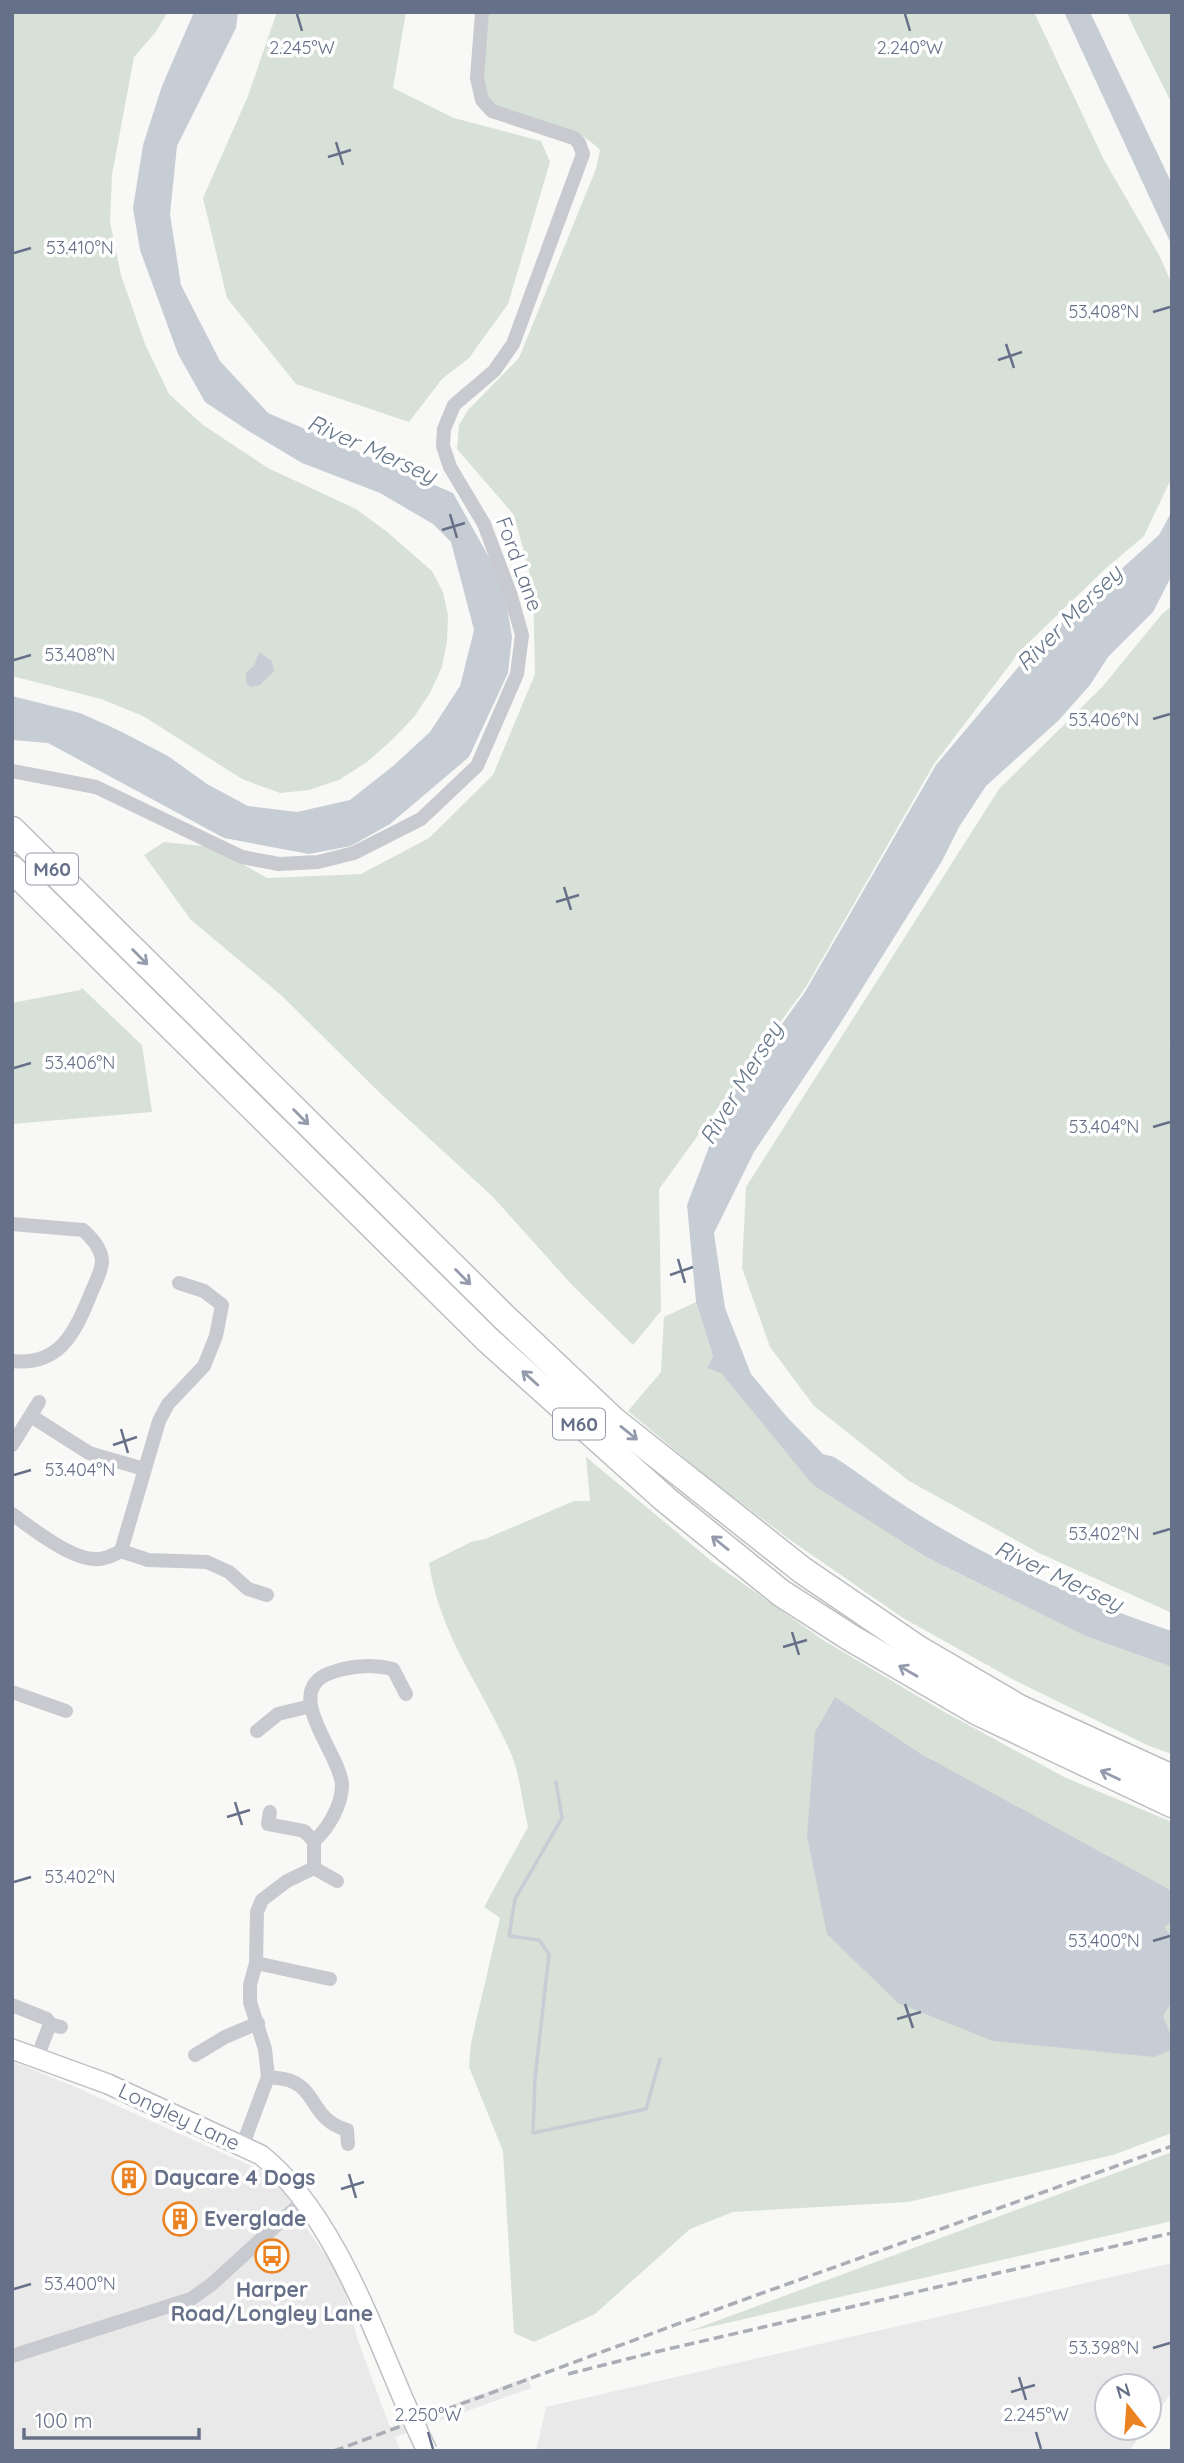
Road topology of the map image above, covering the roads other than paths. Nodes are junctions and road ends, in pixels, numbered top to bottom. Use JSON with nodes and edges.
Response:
{"nodes":[{"id":1,"x":482,"y":12,"type":"edge"},
{"id":2,"x":12,"y":771,"type":"edge"},
{"id":3,"x":12,"y":830,"type":"edge"},
{"id":4,"x":12,"y":869,"type":"edge"},
{"id":5,"x":12,"y":1224,"type":"edge"},
{"id":6,"x":179,"y":1283,"type":"dead end"},
{"id":7,"x":12,"y":1361,"type":"edge"},
{"id":8,"x":39,"y":1402,"type":"dead end"},
{"id":9,"x":31,"y":1416,"type":"junction"},
{"id":10,"x":12,"y":1445,"type":"edge"},
{"id":11,"x":144,"y":1469,"type":"junction"},
{"id":12,"x":12,"y":1514,"type":"edge"},
{"id":13,"x":121,"y":1551,"type":"junction"},
{"id":14,"x":267,"y":1595,"type":"dead end"},
{"id":15,"x":12,"y":1692,"type":"edge"},
{"id":16,"x":406,"y":1694,"type":"dead end"},
{"id":17,"x":311,"y":1706,"type":"junction"},
{"id":18,"x":66,"y":1711,"type":"dead end"},
{"id":19,"x":257,"y":1731,"type":"dead end"},
{"id":20,"x":1172,"y":1778,"type":"edge"},
{"id":21,"x":1172,"y":1804,"type":"edge"},
{"id":22,"x":270,"y":1812,"type":"dead end"},
{"id":23,"x":314,"y":1841,"type":"junction"},
{"id":24,"x":314,"y":1868,"type":"junction"},
{"id":25,"x":337,"y":1881,"type":"dead end"},
{"id":26,"x":256,"y":1963,"type":"junction"},
{"id":27,"x":330,"y":1979,"type":"dead end"},
{"id":28,"x":12,"y":2005,"type":"edge"},
{"id":29,"x":258,"y":2023,"type":"junction"},
{"id":30,"x":12,"y":2049,"type":"edge"},
{"id":31,"x":195,"y":2055,"type":"dead end"},
{"id":32,"x":37,"y":2058,"type":"junction"},
{"id":33,"x":268,"y":2077,"type":"junction"},
{"id":34,"x":348,"y":2144,"type":"dead end"},
{"id":35,"x":243,"y":2147,"type":"junction"},
{"id":36,"x":303,"y":2201,"type":"junction"},
{"id":37,"x":12,"y":2356,"type":"edge"},
{"id":38,"x":427,"y":2451,"type":"edge"}],
"edges":[{"from":1,"to":2,"type":"street","name":"Ford Lane"},
{"from":3,"to":20,"type":"highway","number":"M60","one_way":true},
{"from":21,"to":4,"type":"highway","number":"M60","one_way":true},
{"from":5,"to":7,"type":"street"},
{"from":6,"to":11,"type":"street"},
{"from":8,"to":9,"type":"street"},
{"from":9,"to":10,"type":"street"},
{"from":9,"to":11,"type":"street"},
{"from":11,"to":13,"type":"street"},
{"from":12,"to":13,"type":"street"},
{"from":13,"to":14,"type":"street"},
{"from":15,"to":18,"type":"street"},
{"from":16,"to":17,"type":"street"},
{"from":17,"to":19,"type":"street"},
{"from":17,"to":23,"type":"street"},
{"from":22,"to":23,"type":"street"},
{"from":23,"to":24,"type":"street"},
{"from":24,"to":25,"type":"street"},
{"from":24,"to":26,"type":"street"},
{"from":26,"to":27,"type":"street"},
{"from":26,"to":29,"type":"street"},
{"from":28,"to":32,"type":"street"},
{"from":29,"to":31,"type":"street"},
{"from":29,"to":33,"type":"street"},
{"from":30,"to":32,"type":"main road","name":"Longley Lane"},
{"from":32,"to":35,"type":"main road","name":"Longley Lane"},
{"from":33,"to":34,"type":"street"},
{"from":33,"to":35,"type":"street"},
{"from":35,"to":36,"type":"main road","name":"Longley Lane"},
{"from":36,"to":37,"type":"street"},
{"from":36,"to":38,"type":"main road","name":"Longley Lane","bridge":true}]}
